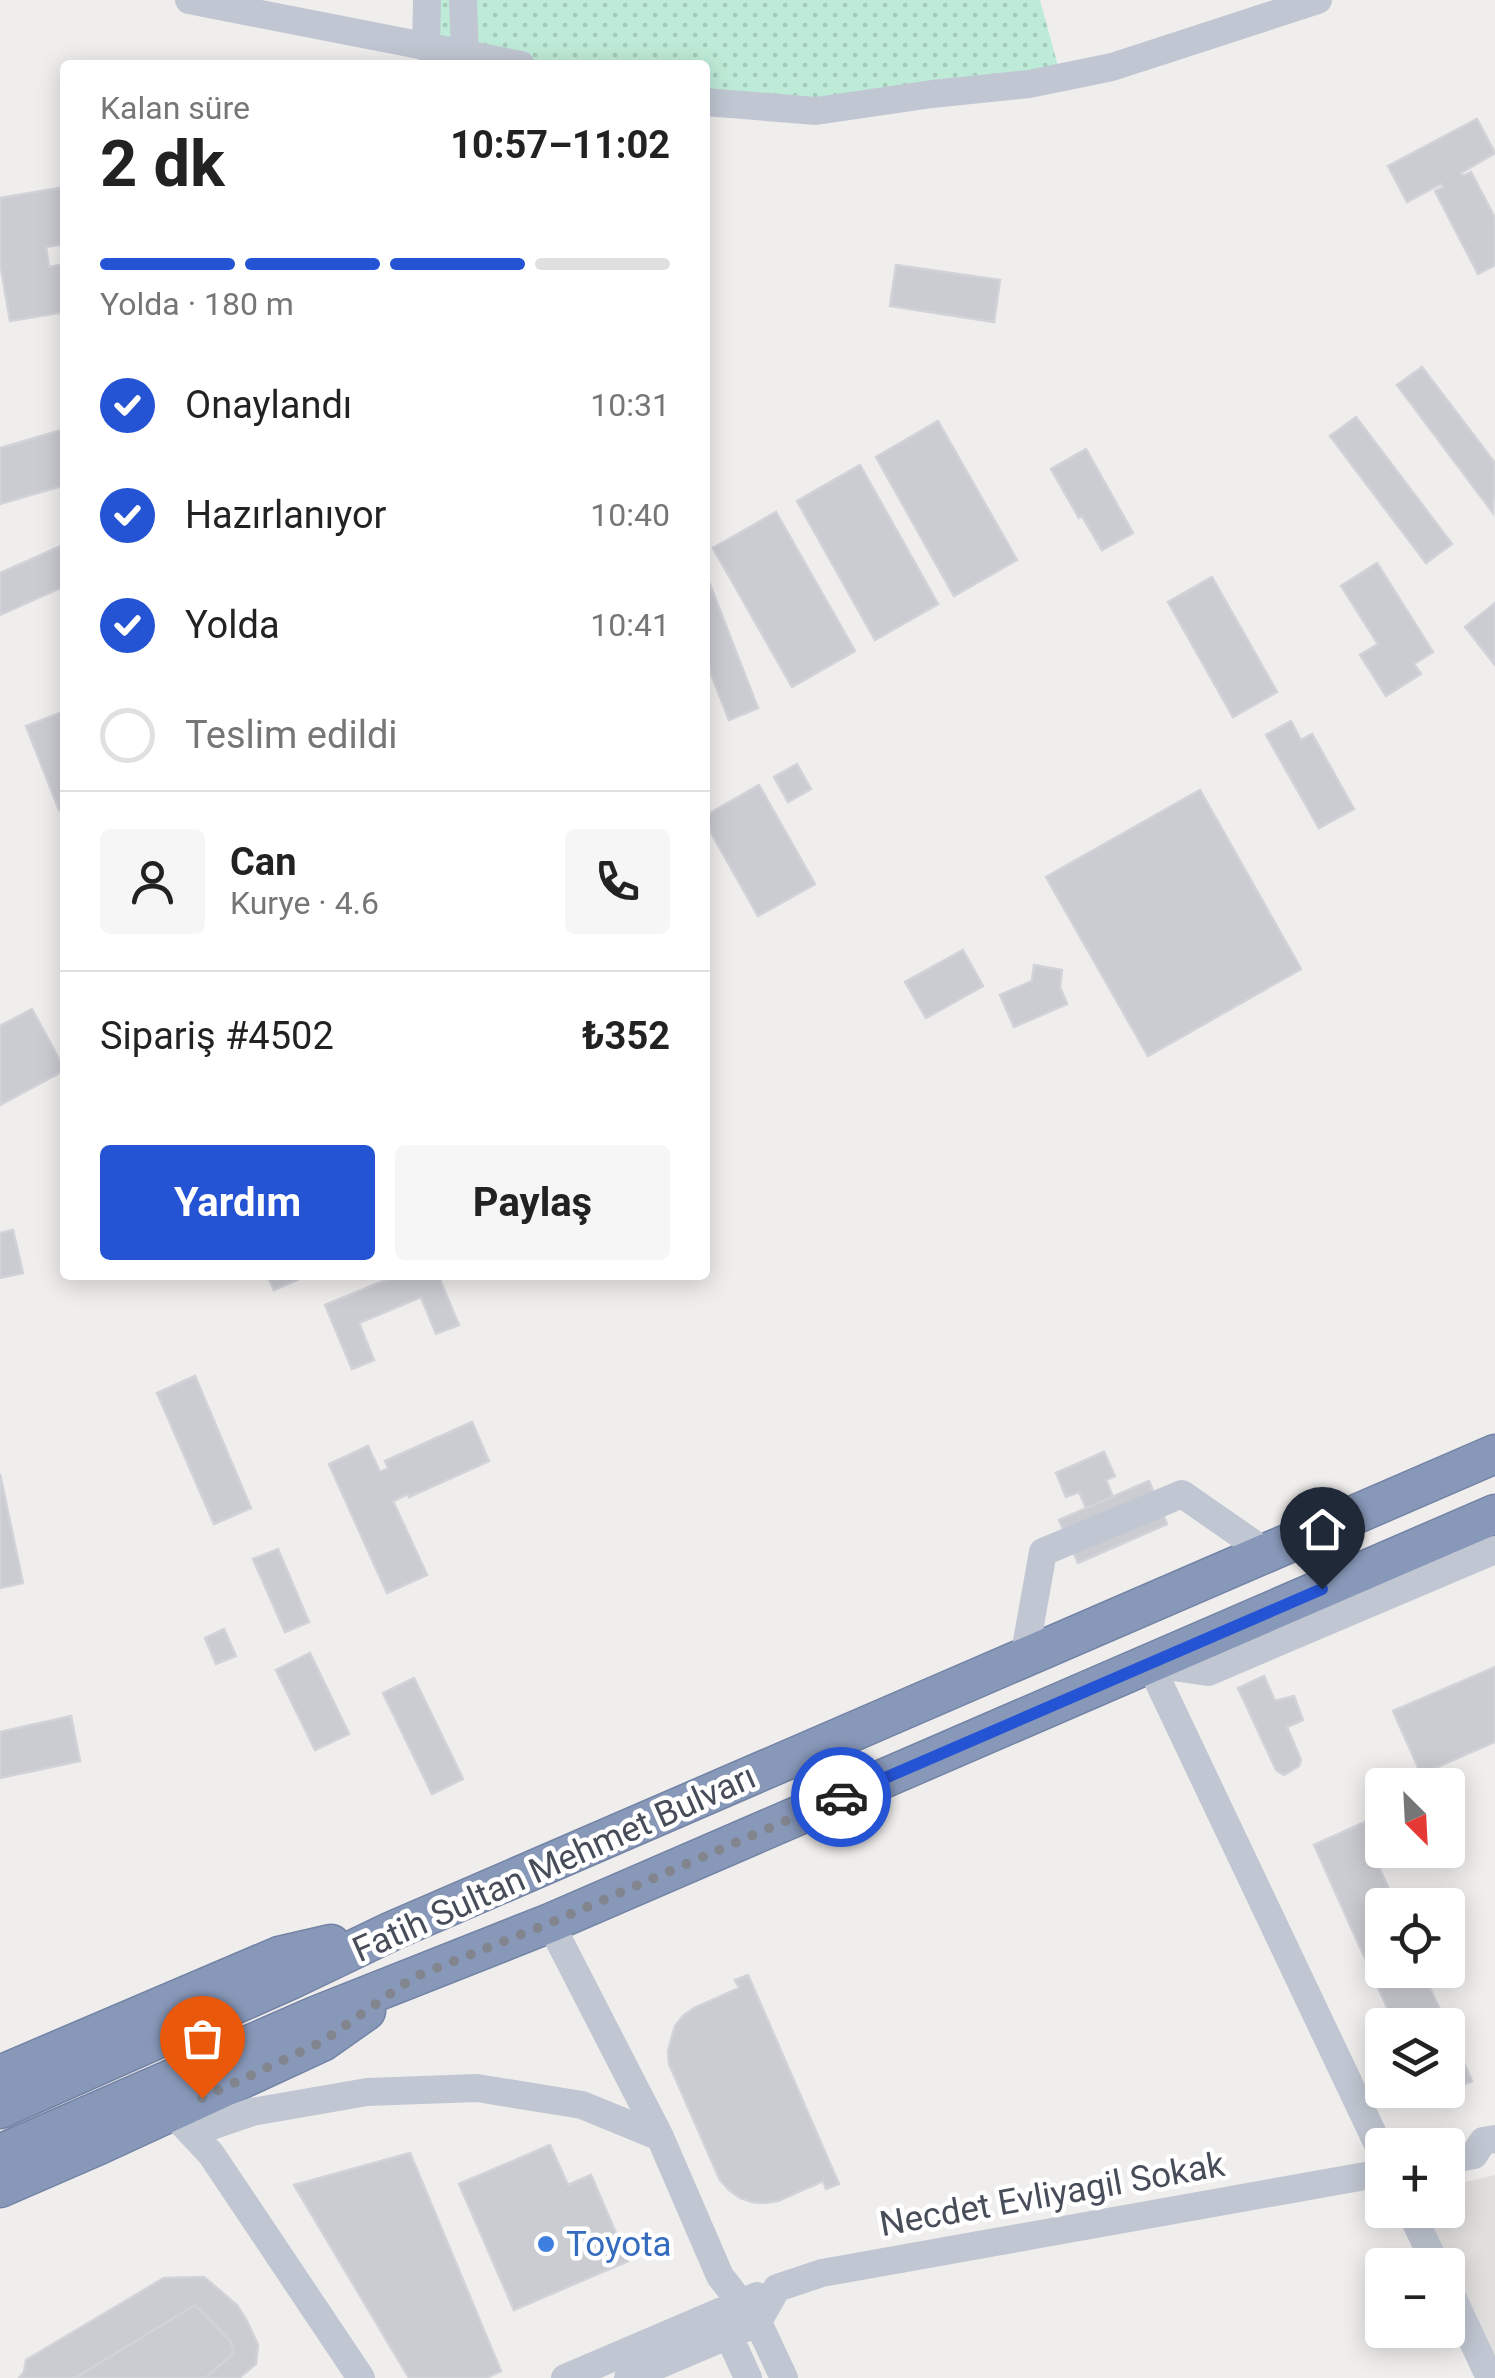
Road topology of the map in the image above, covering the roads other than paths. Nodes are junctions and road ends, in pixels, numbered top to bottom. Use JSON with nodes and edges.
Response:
{"nodes":[{"id":1,"x":189,"y":0,"type":"edge"},
{"id":2,"x":426,"y":0,"type":"edge"},
{"id":3,"x":464,"y":0,"type":"edge"},
{"id":4,"x":1318,"y":0,"type":"edge"},
{"id":5,"x":426,"y":48,"type":"junction"},
{"id":6,"x":466,"y":53,"type":"junction"},
{"id":7,"x":498,"y":60,"type":"edge"},
{"id":8,"x":710,"y":102,"type":"edge"},
{"id":9,"x":1486,"y":1457,"type":"edge"},
{"id":10,"x":1495,"y":1514,"type":"edge"},
{"id":11,"x":1495,"y":1550,"type":"edge"},
{"id":12,"x":1267,"y":1553,"type":"junction"},
{"id":13,"x":1024,"y":1658,"type":"junction"},
{"id":14,"x":1150,"y":1664,"type":"junction"},
{"id":15,"x":550,"y":1923,"type":"junction"},
{"id":16,"x":392,"y":1932,"type":"junction"},
{"id":17,"x":414,"y":1977,"type":"junction"},
{"id":18,"x":0,"y":2075,"type":"edge"},
{"id":19,"x":0,"y":2109,"type":"edge"},
{"id":20,"x":182,"y":2122,"type":"junction"},
{"id":21,"x":1371,"y":2128,"type":"edge"},
{"id":22,"x":660,"y":2137,"type":"junction"},
{"id":23,"x":0,"y":2154,"type":"edge"},
{"id":24,"x":1365,"y":2176,"type":"edge"},
{"id":25,"x":0,"y":2188,"type":"edge"},
{"id":26,"x":738,"y":2317,"type":"junction"},
{"id":27,"x":1465,"y":2324,"type":"edge"},
{"id":28,"x":361,"y":2378,"type":"edge"},
{"id":29,"x":565,"y":2378,"type":"edge"},
{"id":30,"x":628,"y":2378,"type":"edge"},
{"id":31,"x":748,"y":2378,"type":"edge"},
{"id":32,"x":784,"y":2378,"type":"edge"},
{"id":33,"x":1490,"y":2378,"type":"edge"}],
"edges":[{"from":1,"to":5,"type":"street"},
{"from":2,"to":5,"type":"street"},
{"from":3,"to":6,"type":"street"},
{"from":4,"to":8,"type":"street"},
{"from":5,"to":6,"type":"street"},
{"from":6,"to":7,"type":"street"},
{"from":9,"to":12,"type":"highway","name":"Fatih Sultan Mehmet Bulvarı"},
{"from":10,"to":14,"type":"highway","name":"Fatih Sultan Mehmet Bulvarı"},
{"from":11,"to":14,"type":"street"},
{"from":12,"to":13,"type":"highway","name":"Fatih Sultan Mehmet Bulvarı"},
{"from":12,"to":13,"type":"street"},
{"from":13,"to":16,"type":"highway","name":"Fatih Sultan Mehmet Bulvarı"},
{"from":14,"to":15,"type":"highway","name":"Fatih Sultan Mehmet Bulvarı"},
{"from":14,"to":21,"type":"street"},
{"from":15,"to":17,"type":"highway","name":"Fatih Sultan Mehmet Bulvarı"},
{"from":15,"to":22,"type":"street"},
{"from":16,"to":18,"type":"highway"},
{"from":16,"to":19,"type":"highway","name":"Fatih Sultan Mehmet Bulvarı"},
{"from":17,"to":20,"type":"highway"},
{"from":17,"to":23,"type":"highway","name":"Fatih Sultan Mehmet Bulvarı"},
{"from":20,"to":22,"type":"street"},
{"from":20,"to":25,"type":"highway"},
{"from":20,"to":28,"type":"street"},
{"from":22,"to":26,"type":"street"},
{"from":24,"to":26,"type":"street","name":"Necdet Evliyagil Sokak"},
{"from":26,"to":29,"type":"street"},
{"from":26,"to":30,"type":"street"},
{"from":26,"to":31,"type":"street"},
{"from":26,"to":32,"type":"street"},
{"from":27,"to":33,"type":"street"}]}
